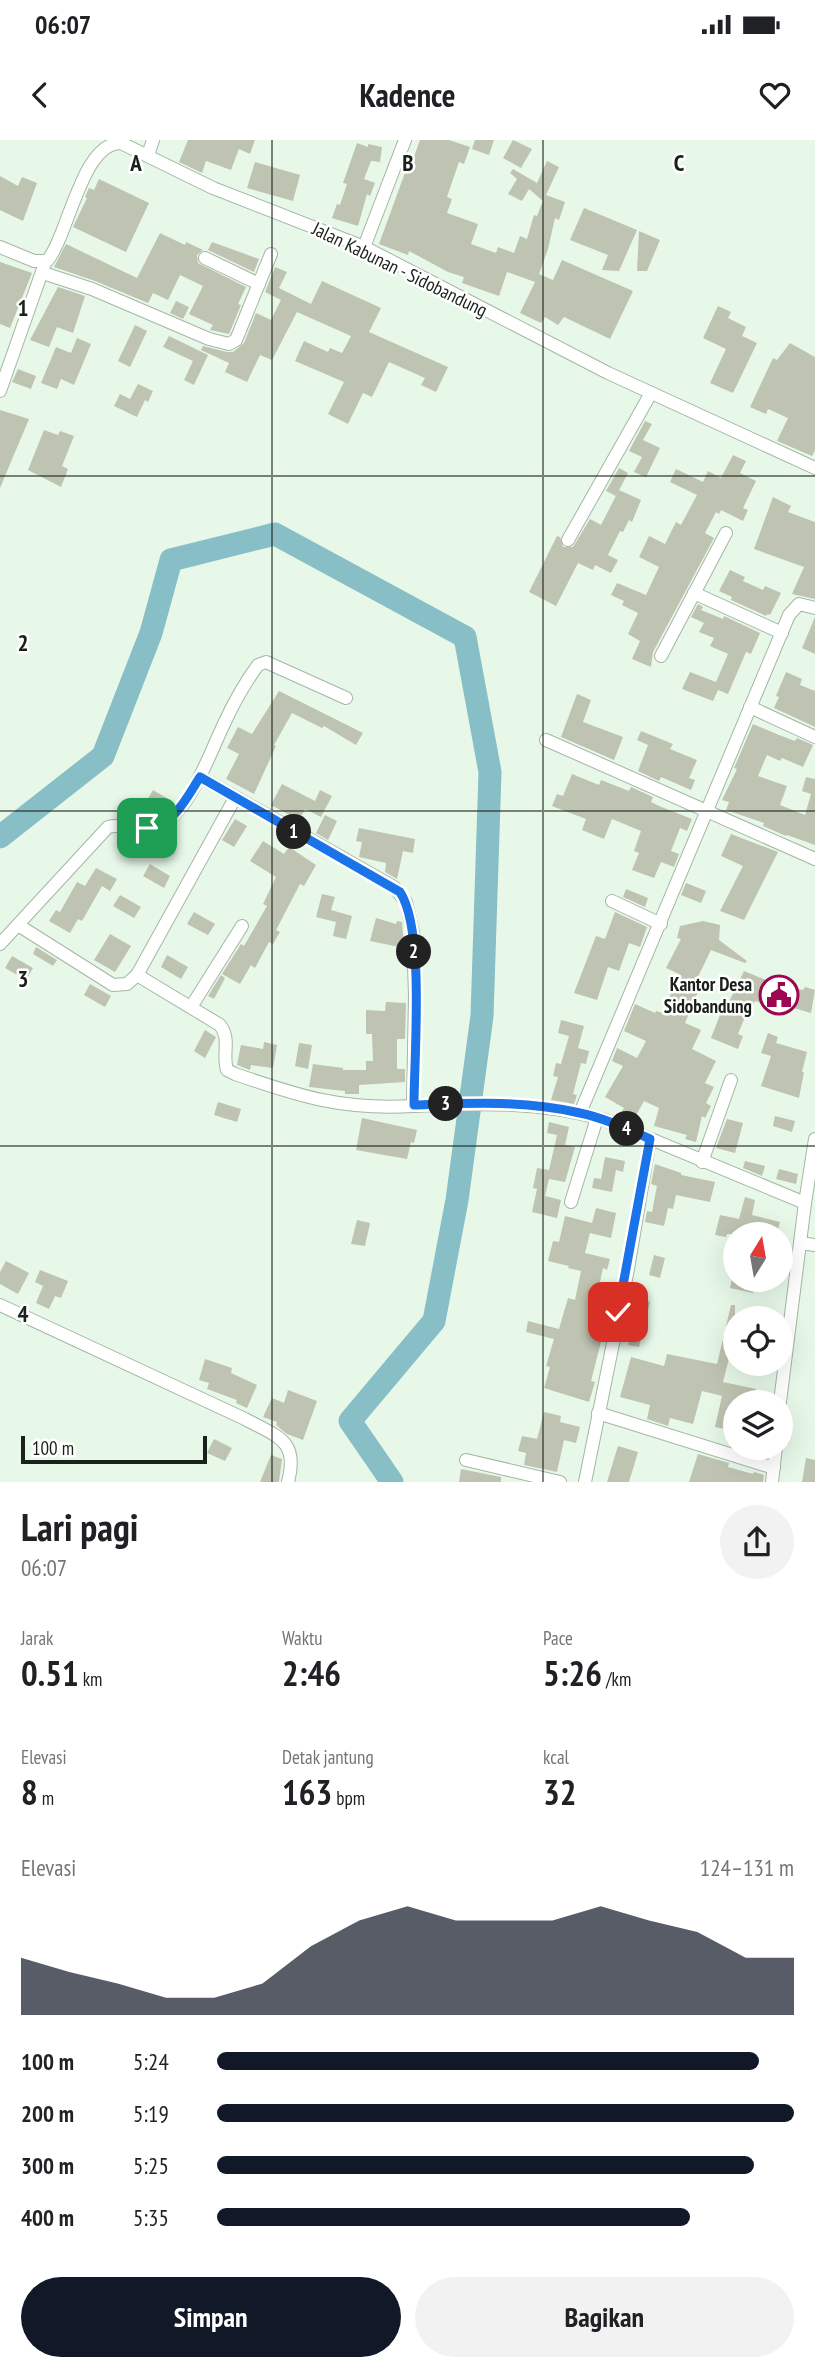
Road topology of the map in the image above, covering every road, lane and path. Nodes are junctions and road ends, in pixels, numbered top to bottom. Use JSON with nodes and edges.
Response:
{"nodes":[{"id":1,"x":153,"y":140,"type":"edge"},
{"id":2,"x":405,"y":140,"type":"edge"},
{"id":3,"x":148,"y":155,"type":"junction"},
{"id":4,"x":0,"y":247,"type":"edge"},
{"id":5,"x":364,"y":247,"type":"junction"},
{"id":6,"x":271,"y":254,"type":"dead end"},
{"id":7,"x":205,"y":258,"type":"dead end"},
{"id":8,"x":44,"y":268,"type":"junction"},
{"id":9,"x":259,"y":284,"type":"junction"},
{"id":10,"x":0,"y":391,"type":"edge"},
{"id":11,"x":651,"y":393,"type":"junction"},
{"id":12,"x":815,"y":468,"type":"edge"},
{"id":13,"x":726,"y":533,"type":"dead end"},
{"id":14,"x":568,"y":540,"type":"dead end"},
{"id":15,"x":694,"y":593,"type":"junction"},
{"id":16,"x":815,"y":608,"type":"edge"},
{"id":17,"x":782,"y":633,"type":"junction"},
{"id":18,"x":661,"y":656,"type":"dead end"},
{"id":19,"x":346,"y":698,"type":"dead end"},
{"id":20,"x":750,"y":707,"type":"junction"},
{"id":21,"x":815,"y":737,"type":"edge"},
{"id":22,"x":546,"y":740,"type":"dead end"},
{"id":23,"x":200,"y":777,"type":"junction"},
{"id":24,"x":235,"y":798,"type":"junction"},
{"id":25,"x":707,"y":811,"type":"junction"},
{"id":26,"x":815,"y":859,"type":"edge"},
{"id":27,"x":612,"y":901,"type":"dead end"},
{"id":28,"x":661,"y":924,"type":"junction"},
{"id":29,"x":18,"y":925,"type":"junction"},
{"id":30,"x":242,"y":926,"type":"dead end"},
{"id":31,"x":0,"y":944,"type":"edge"},
{"id":32,"x":137,"y":975,"type":"junction"},
{"id":33,"x":191,"y":1007,"type":"junction"},
{"id":34,"x":731,"y":1080,"type":"dead end"},
{"id":35,"x":414,"y":1105,"type":"junction"},
{"id":36,"x":580,"y":1113,"type":"junction"},
{"id":37,"x":597,"y":1118,"type":"junction"},
{"id":38,"x":650,"y":1139,"type":"junction"},
{"id":39,"x":815,"y":1139,"type":"edge"},
{"id":40,"x":702,"y":1162,"type":"junction"},
{"id":41,"x":571,"y":1202,"type":"dead end"},
{"id":42,"x":805,"y":1203,"type":"junction"},
{"id":43,"x":800,"y":1243,"type":"junction"},
{"id":44,"x":815,"y":1245,"type":"edge"},
{"id":45,"x":0,"y":1305,"type":"edge"},
{"id":46,"x":782,"y":1390,"type":"edge"},
{"id":47,"x":598,"y":1413,"type":"junction"},
{"id":48,"x":466,"y":1460,"type":"dead end"},
{"id":49,"x":775,"y":1460,"type":"edge"},
{"id":50,"x":774,"y":1468,"type":"junction"},
{"id":51,"x":288,"y":1482,"type":"edge"},
{"id":52,"x":560,"y":1482,"type":"edge"},
{"id":53,"x":585,"y":1482,"type":"edge"},
{"id":54,"x":772,"y":1482,"type":"edge"}],
"edges":[{"from":1,"to":3,"type":"street"},
{"from":2,"to":5,"type":"street"},
{"from":3,"to":5,"type":"street","name":"Jalan Kabunan - Sidobandung"},
{"from":3,"to":8,"type":"street","name":"Jalan Kabunan - Sidobandung"},
{"from":4,"to":8,"type":"street"},
{"from":5,"to":11,"type":"street","name":"Jalan Kabunan - Sidobandung"},
{"from":6,"to":9,"type":"street"},
{"from":7,"to":9,"type":"street"},
{"from":8,"to":9,"type":"street"},
{"from":8,"to":10,"type":"street","name":"Jalan Kabunan - Sidobandung"},
{"from":11,"to":12,"type":"street","name":"Jalan Kabunan - Sidobandung"},
{"from":11,"to":14,"type":"street"},
{"from":13,"to":15,"type":"street"},
{"from":15,"to":17,"type":"street"},
{"from":15,"to":18,"type":"street"},
{"from":16,"to":17,"type":"street"},
{"from":17,"to":20,"type":"street"},
{"from":19,"to":23,"type":"street"},
{"from":20,"to":21,"type":"street"},
{"from":20,"to":25,"type":"street"},
{"from":22,"to":25,"type":"street"},
{"from":23,"to":24,"type":"street"},
{"from":23,"to":29,"type":"street"},
{"from":24,"to":32,"type":"street"},
{"from":24,"to":35,"type":"street"},
{"from":25,"to":26,"type":"street"},
{"from":25,"to":28,"type":"street"},
{"from":27,"to":28,"type":"street"},
{"from":28,"to":36,"type":"street"},
{"from":29,"to":31,"type":"street"},
{"from":29,"to":32,"type":"street"},
{"from":30,"to":33,"type":"street"},
{"from":32,"to":33,"type":"street"},
{"from":33,"to":35,"type":"street"},
{"from":34,"to":40,"type":"street"},
{"from":35,"to":36,"type":"street"},
{"from":36,"to":37,"type":"street"},
{"from":37,"to":38,"type":"street"},
{"from":37,"to":41,"type":"street"},
{"from":38,"to":40,"type":"street"},
{"from":38,"to":47,"type":"street"},
{"from":39,"to":42,"type":"street"},
{"from":40,"to":42,"type":"street"},
{"from":42,"to":43,"type":"street"},
{"from":43,"to":44,"type":"street"},
{"from":43,"to":46,"type":"street"},
{"from":45,"to":51,"type":"street"},
{"from":47,"to":50,"type":"street"},
{"from":47,"to":53,"type":"street"},
{"from":48,"to":52,"type":"street"},
{"from":49,"to":50,"type":"street"},
{"from":50,"to":54,"type":"street"}]}
